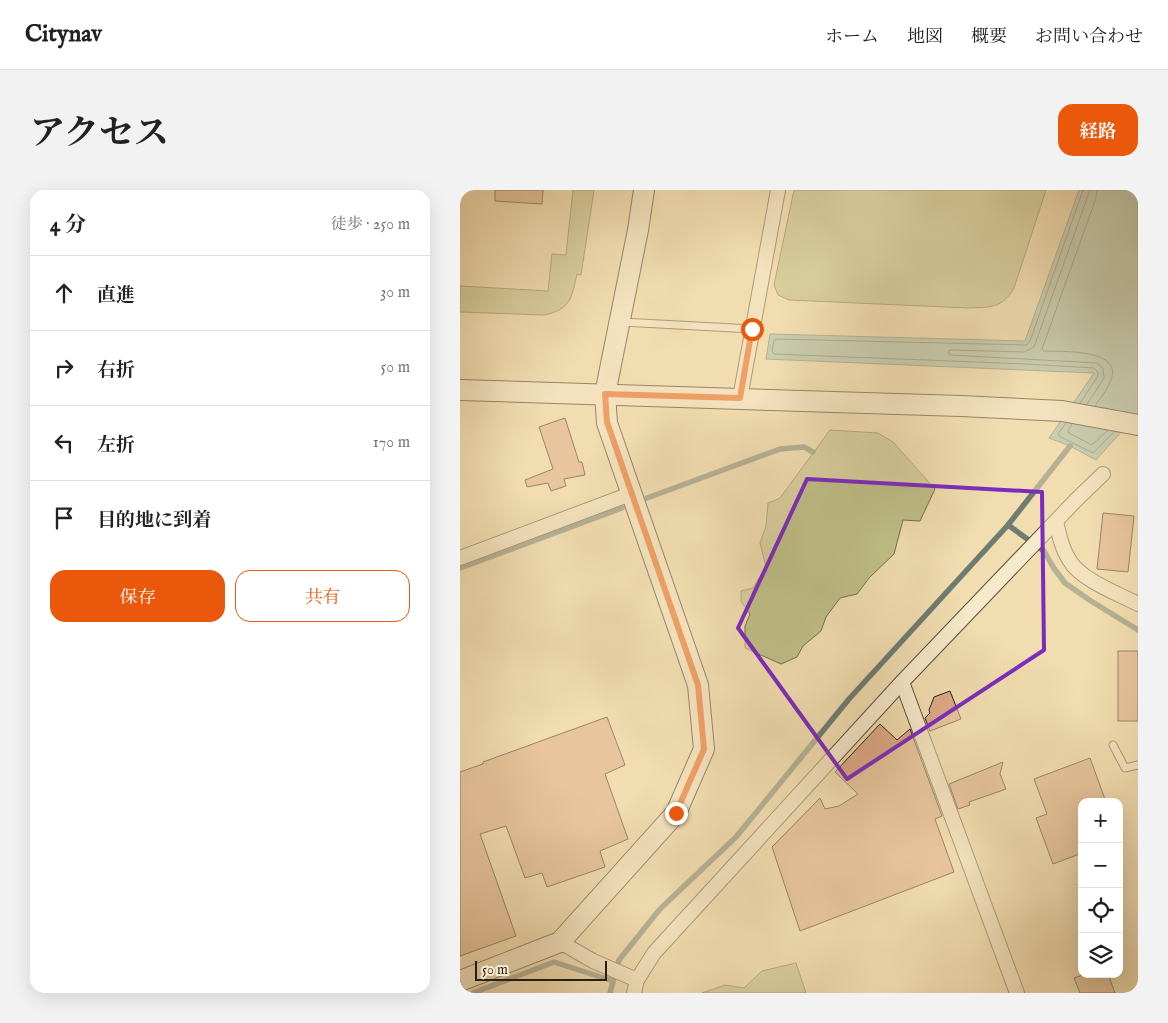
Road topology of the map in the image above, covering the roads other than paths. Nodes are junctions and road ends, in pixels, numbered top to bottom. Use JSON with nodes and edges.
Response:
{"nodes":[{"id":1,"x":644,"y":190,"type":"edge"},
{"id":2,"x":778,"y":190,"type":"edge"},
{"id":3,"x":619,"y":322,"type":"junction"},
{"id":4,"x":752,"y":329,"type":"junction"},
{"id":5,"x":460,"y":390,"type":"edge"},
{"id":6,"x":605,"y":394,"type":"junction"},
{"id":7,"x":740,"y":398,"type":"junction"},
{"id":8,"x":1138,"y":425,"type":"edge"},
{"id":9,"x":1103,"y":474,"type":"dead end"},
{"id":10,"x":632,"y":493,"type":"junction"},
{"id":11,"x":1052,"y":526,"type":"junction"},
{"id":12,"x":460,"y":558,"type":"edge"},
{"id":13,"x":1138,"y":604,"type":"edge"},
{"id":14,"x":902,"y":682,"type":"junction"},
{"id":15,"x":1113,"y":745,"type":"dead end"},
{"id":16,"x":1138,"y":765,"type":"edge"},
{"id":17,"x":560,"y":942,"type":"junction"},
{"id":18,"x":460,"y":981,"type":"edge"},
{"id":19,"x":635,"y":987,"type":"edge"},
{"id":20,"x":1017,"y":993,"type":"edge"}],
"edges":[{"from":1,"to":3,"type":"street"},
{"from":2,"to":4,"type":"street"},
{"from":3,"to":4,"type":"lane"},
{"from":3,"to":6,"type":"street"},
{"from":4,"to":7,"type":"street"},
{"from":5,"to":6,"type":"street"},
{"from":6,"to":7,"type":"street"},
{"from":6,"to":10,"type":"street"},
{"from":7,"to":8,"type":"street"},
{"from":9,"to":11,"type":"street"},
{"from":10,"to":12,"type":"street"},
{"from":10,"to":17,"type":"street"},
{"from":11,"to":13,"type":"street"},
{"from":11,"to":14,"type":"street"},
{"from":14,"to":19,"type":"street"},
{"from":14,"to":20,"type":"street"},
{"from":15,"to":16,"type":"lane"},
{"from":17,"to":18,"type":"street"},
{"from":17,"to":19,"type":"street"}]}
